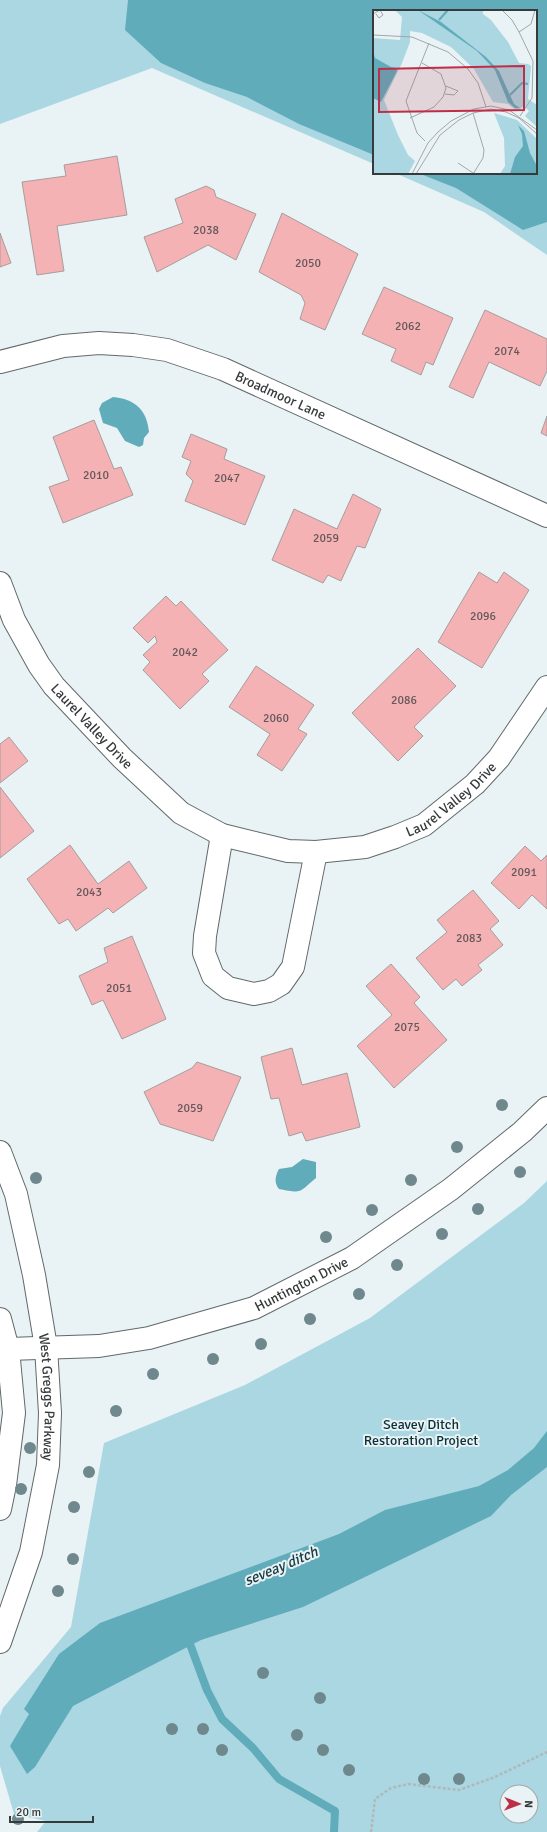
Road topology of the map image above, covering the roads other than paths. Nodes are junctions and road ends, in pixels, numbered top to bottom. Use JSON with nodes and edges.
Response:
{"nodes":[{"id":1,"x":0,"y":362,"type":"edge"},
{"id":2,"x":547,"y":516,"type":"edge"},
{"id":3,"x":0,"y":583,"type":"edge"},
{"id":4,"x":547,"y":687,"type":"edge"},
{"id":5,"x":222,"y":835,"type":"junction"},
{"id":6,"x":316,"y":852,"type":"junction"},
{"id":7,"x":547,"y":1108,"type":"edge"},
{"id":8,"x":0,"y":1152,"type":"edge"},
{"id":9,"x":0,"y":1319,"type":"edge"},
{"id":10,"x":46,"y":1347,"type":"junction"},
{"id":11,"x":8,"y":1349,"type":"junction"},
{"id":12,"x":0,"y":1509,"type":"edge"},
{"id":13,"x":0,"y":1642,"type":"edge"}],
"edges":[{"from":1,"to":2,"type":"street","name":"Broadmoor Lane"},
{"from":3,"to":5,"type":"street","name":"Laurel Valley Drive"},
{"from":4,"to":6,"type":"street","name":"Laurel Valley Drive"},
{"from":5,"to":6,"type":"street","name":"Laurel Valley Drive"},
{"from":5,"to":6,"type":"street"},
{"from":7,"to":10,"type":"street","name":"Huntington Drive"},
{"from":8,"to":10,"type":"street","name":"West Greggs Parkway"},
{"from":9,"to":11,"type":"street"},
{"from":10,"to":11,"type":"street","name":"Huntington Drive"},
{"from":10,"to":13,"type":"street","name":"West Greggs Parkway"},
{"from":11,"to":12,"type":"street"}]}
